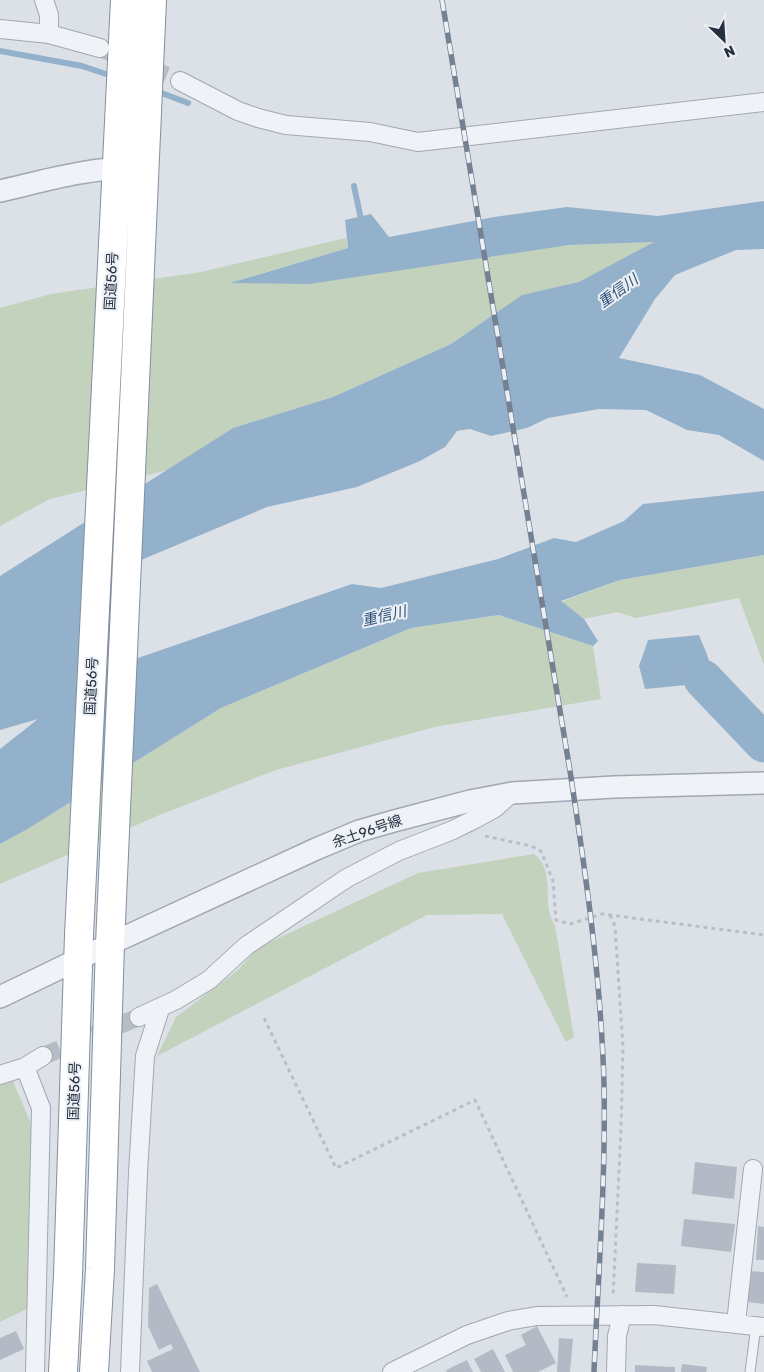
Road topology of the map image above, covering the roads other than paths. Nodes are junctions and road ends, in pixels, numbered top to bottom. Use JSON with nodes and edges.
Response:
{"nodes":[{"id":1,"x":44,"y":0,"type":"edge"},
{"id":2,"x":125,"y":0,"type":"edge"},
{"id":3,"x":152,"y":0,"type":"edge"},
{"id":4,"x":0,"y":29,"type":"edge"},
{"id":5,"x":49,"y":34,"type":"junction"},
{"id":6,"x":100,"y":48,"type":"tunnel mouth"},
{"id":7,"x":180,"y":81,"type":"tunnel mouth"},
{"id":8,"x":764,"y":95,"type":"edge"},
{"id":9,"x":756,"y":102,"type":"edge"},
{"id":10,"x":145,"y":176,"type":"junction"},
{"id":11,"x":116,"y":178,"type":"junction"},
{"id":12,"x":0,"y":191,"type":"edge"},
{"id":13,"x":764,"y":783,"type":"edge"},
{"id":14,"x":512,"y":794,"type":"junction"},
{"id":15,"x":111,"y":932,"type":"junction"},
{"id":16,"x":79,"y":948,"type":"junction"},
{"id":17,"x":0,"y":998,"type":"edge"},
{"id":18,"x":160,"y":1009,"type":"junction"},
{"id":19,"x":139,"y":1017,"type":"tunnel mouth"},
{"id":20,"x":43,"y":1056,"type":"tunnel mouth"},
{"id":21,"x":25,"y":1068,"type":"junction"},
{"id":22,"x":0,"y":1075,"type":"edge"},
{"id":23,"x":753,"y":1169,"type":"dead end"},
{"id":24,"x":617,"y":1315,"type":"junction"},
{"id":25,"x":736,"y":1324,"type":"junction"},
{"id":26,"x":760,"y":1326,"type":"edge"},
{"id":27,"x":35,"y":1372,"type":"edge"},
{"id":28,"x":63,"y":1372,"type":"edge"},
{"id":29,"x":94,"y":1372,"type":"edge"},
{"id":30,"x":130,"y":1372,"type":"edge"},
{"id":31,"x":392,"y":1372,"type":"edge"},
{"id":32,"x":616,"y":1372,"type":"edge"},
{"id":33,"x":750,"y":1372,"type":"edge"}],
"edges":[{"from":1,"to":5,"type":"street"},
{"from":2,"to":11,"type":"highway","name":"国道56号"},
{"from":3,"to":10,"type":"highway","name":"国道56号"},
{"from":4,"to":5,"type":"street"},
{"from":5,"to":6,"type":"street"},
{"from":7,"to":9,"type":"street"},
{"from":8,"to":9,"type":"street"},
{"from":10,"to":11,"type":"street"},
{"from":10,"to":15,"type":"highway","name":"国道56号"},
{"from":11,"to":12,"type":"street"},
{"from":11,"to":16,"type":"highway","name":"国道56号"},
{"from":13,"to":14,"type":"street","name":"余土96号線"},
{"from":14,"to":15,"type":"street","name":"余土96号線"},
{"from":14,"to":18,"type":"street"},
{"from":15,"to":16,"type":"street","name":"余土96号線"},
{"from":15,"to":29,"type":"highway","name":"国道56号"},
{"from":16,"to":17,"type":"street","name":"余土96号線"},
{"from":16,"to":28,"type":"highway","name":"国道56号"},
{"from":18,"to":19,"type":"street"},
{"from":18,"to":30,"type":"street"},
{"from":20,"to":21,"type":"street"},
{"from":21,"to":22,"type":"street"},
{"from":21,"to":27,"type":"street"},
{"from":23,"to":25,"type":"street"},
{"from":24,"to":25,"type":"street"},
{"from":24,"to":31,"type":"street"},
{"from":24,"to":32,"type":"street"},
{"from":25,"to":26,"type":"street"},
{"from":26,"to":33,"type":"lane"}]}
